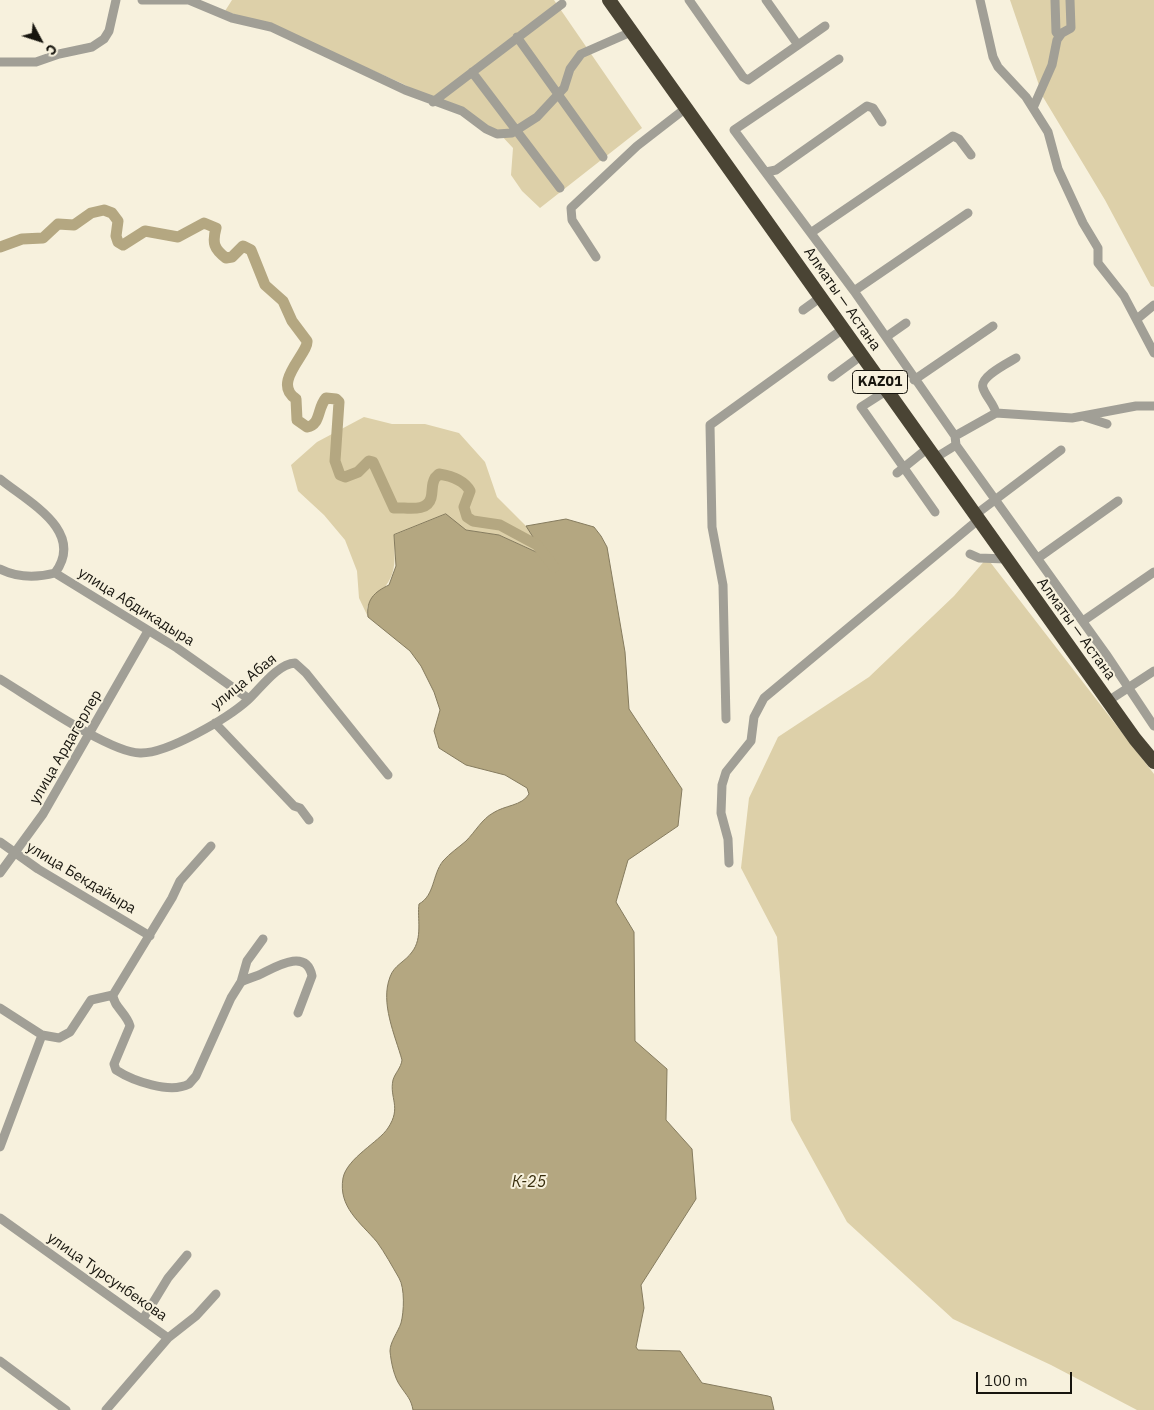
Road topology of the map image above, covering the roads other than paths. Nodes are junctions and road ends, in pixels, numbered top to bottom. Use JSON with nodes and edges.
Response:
{"nodes":[{"id":1,"x":118,"y":0,"type":"edge"},
{"id":2,"x":142,"y":0,"type":"edge"},
{"id":3,"x":185,"y":0,"type":"edge"},
{"id":4,"x":609,"y":0,"type":"edge"},
{"id":5,"x":689,"y":0,"type":"edge"},
{"id":6,"x":766,"y":0,"type":"edge"},
{"id":7,"x":980,"y":0,"type":"edge"},
{"id":8,"x":1055,"y":0,"type":"edge"},
{"id":9,"x":1070,"y":0,"type":"edge"},
{"id":10,"x":562,"y":4,"type":"dead end"},
{"id":11,"x":825,"y":26,"type":"dead end"},
{"id":12,"x":631,"y":32,"type":"junction"},
{"id":13,"x":1059,"y":36,"type":"junction"},
{"id":14,"x":517,"y":37,"type":"junction"},
{"id":15,"x":798,"y":45,"type":"junction"},
{"id":16,"x":839,"y":59,"type":"dead end"},
{"id":17,"x":0,"y":62,"type":"edge"},
{"id":18,"x":472,"y":72,"type":"junction"},
{"id":19,"x":559,"y":94,"type":"junction"},
{"id":20,"x":433,"y":102,"type":"junction"},
{"id":21,"x":686,"y":108,"type":"junction"},
{"id":22,"x":1033,"y":108,"type":"junction"},
{"id":23,"x":882,"y":122,"type":"dead end"},
{"id":24,"x":517,"y":131,"type":"junction"},
{"id":25,"x":971,"y":155,"type":"dead end"},
{"id":26,"x":603,"y":157,"type":"dead end"},
{"id":27,"x":766,"y":172,"type":"junction"},
{"id":28,"x":560,"y":188,"type":"dead end"},
{"id":29,"x":968,"y":213,"type":"dead end"},
{"id":30,"x":812,"y":232,"type":"junction"},
{"id":31,"x":596,"y":257,"type":"dead end"},
{"id":32,"x":854,"y":290,"type":"junction"},
{"id":33,"x":821,"y":297,"type":"junction"},
{"id":34,"x":1154,"y":305,"type":"edge"},
{"id":35,"x":803,"y":310,"type":"dead end"},
{"id":36,"x":1137,"y":319,"type":"junction"},
{"id":37,"x":906,"y":323,"type":"dead end"},
{"id":38,"x":993,"y":326,"type":"dead end"},
{"id":39,"x":843,"y":329,"type":"junction"},
{"id":40,"x":886,"y":337,"type":"junction"},
{"id":41,"x":1154,"y":354,"type":"edge"},
{"id":42,"x":862,"y":356,"type":"junction"},
{"id":43,"x":1016,"y":358,"type":"dead end"},
{"id":44,"x":832,"y":377,"type":"dead end"},
{"id":45,"x":914,"y":380,"type":"junction"},
{"id":46,"x":886,"y":391,"type":"junction"},
{"id":47,"x":1154,"y":406,"type":"edge"},
{"id":48,"x":996,"y":413,"type":"junction"},
{"id":49,"x":1084,"y":416,"type":"junction"},
{"id":50,"x":1108,"y":424,"type":"dead end"},
{"id":51,"x":956,"y":440,"type":"junction"},
{"id":52,"x":1061,"y":450,"type":"dead end"},
{"id":53,"x":931,"y":453,"type":"junction"},
{"id":54,"x":901,"y":471,"type":"junction"},
{"id":55,"x":0,"y":479,"type":"edge"},
{"id":56,"x":997,"y":498,"type":"junction"},
{"id":57,"x":1118,"y":501,"type":"dead end"},
{"id":58,"x":935,"y":512,"type":"dead end"},
{"id":59,"x":977,"y":517,"type":"junction"},
{"id":60,"x":970,"y":554,"type":"dead end"},
{"id":61,"x":1038,"y":558,"type":"junction"},
{"id":62,"x":1006,"y":559,"type":"junction"},
{"id":63,"x":0,"y":568,"type":"edge"},
{"id":64,"x":1154,"y":572,"type":"edge"},
{"id":65,"x":55,"y":573,"type":"junction"},
{"id":66,"x":1083,"y":621,"type":"junction"},
{"id":67,"x":148,"y":631,"type":"junction"},
{"id":68,"x":1154,"y":671,"type":"edge"},
{"id":69,"x":0,"y":679,"type":"edge"},
{"id":70,"x":1129,"y":687,"type":"junction"},
{"id":71,"x":249,"y":699,"type":"junction"},
{"id":72,"x":1108,"y":701,"type":"junction"},
{"id":73,"x":726,"y":719,"type":"dead end"},
{"id":74,"x":215,"y":723,"type":"junction"},
{"id":75,"x":1154,"y":726,"type":"edge"},
{"id":76,"x":90,"y":733,"type":"junction"},
{"id":77,"x":1154,"y":762,"type":"edge"},
{"id":78,"x":388,"y":775,"type":"dead end"},
{"id":79,"x":309,"y":820,"type":"dead end"},
{"id":80,"x":0,"y":842,"type":"edge"},
{"id":81,"x":211,"y":846,"type":"dead end"},
{"id":82,"x":14,"y":854,"type":"junction"},
{"id":83,"x":729,"y":863,"type":"dead end"},
{"id":84,"x":0,"y":873,"type":"edge"},
{"id":85,"x":150,"y":936,"type":"junction"},
{"id":86,"x":263,"y":939,"type":"dead end"},
{"id":87,"x":241,"y":982,"type":"junction"},
{"id":88,"x":113,"y":995,"type":"junction"},
{"id":89,"x":0,"y":1008,"type":"edge"},
{"id":90,"x":298,"y":1013,"type":"dead end"},
{"id":91,"x":42,"y":1035,"type":"junction"},
{"id":92,"x":0,"y":1147,"type":"edge"},
{"id":93,"x":0,"y":1218,"type":"edge"},
{"id":94,"x":187,"y":1255,"type":"dead end"},
{"id":95,"x":216,"y":1294,"type":"dead end"},
{"id":96,"x":143,"y":1319,"type":"junction"},
{"id":97,"x":168,"y":1338,"type":"junction"},
{"id":98,"x":0,"y":1361,"type":"edge"},
{"id":99,"x":66,"y":1410,"type":"edge"},
{"id":100,"x":106,"y":1410,"type":"edge"}],
"edges":[{"from":1,"to":17,"type":"street"},
{"from":2,"to":3,"type":"street"},
{"from":3,"to":20,"type":"street"},
{"from":4,"to":12,"type":"highway","name":"Алматы — Астана","number":"KАZ01"},
{"from":5,"to":15,"type":"street"},
{"from":6,"to":15,"type":"street"},
{"from":7,"to":22,"type":"street"},
{"from":8,"to":13,"type":"street"},
{"from":9,"to":13,"type":"street"},
{"from":10,"to":14,"type":"street"},
{"from":11,"to":15,"type":"street"},
{"from":12,"to":19,"type":"street"},
{"from":12,"to":21,"type":"highway","name":"Алматы — Астана","number":"KАZ01"},
{"from":13,"to":22,"type":"street"},
{"from":14,"to":18,"type":"street"},
{"from":14,"to":19,"type":"street"},
{"from":16,"to":27,"type":"street"},
{"from":18,"to":20,"type":"street"},
{"from":18,"to":24,"type":"street"},
{"from":19,"to":24,"type":"street"},
{"from":19,"to":26,"type":"street"},
{"from":20,"to":24,"type":"street"},
{"from":21,"to":31,"type":"street"},
{"from":21,"to":33,"type":"highway","name":"Алматы — Астана","number":"KАZ01"},
{"from":22,"to":36,"type":"street"},
{"from":23,"to":27,"type":"street"},
{"from":24,"to":28,"type":"street"},
{"from":25,"to":30,"type":"street"},
{"from":27,"to":30,"type":"street"},
{"from":29,"to":32,"type":"street"},
{"from":30,"to":32,"type":"street"},
{"from":32,"to":40,"type":"street"},
{"from":33,"to":35,"type":"street"},
{"from":33,"to":39,"type":"highway","name":"Алматы — Астана","number":"KАZ01"},
{"from":34,"to":36,"type":"street"},
{"from":36,"to":41,"type":"street"},
{"from":37,"to":40,"type":"street"},
{"from":38,"to":45,"type":"street"},
{"from":39,"to":42,"type":"highway","name":"Алматы — Астана","number":"KАZ01"},
{"from":39,"to":73,"type":"street"},
{"from":40,"to":45,"type":"street"},
{"from":42,"to":44,"type":"street"},
{"from":42,"to":46,"type":"highway","name":"Алматы — Астана","number":"KАZ01"},
{"from":43,"to":48,"type":"street"},
{"from":45,"to":51,"type":"street"},
{"from":46,"to":53,"type":"highway","name":"Алматы — Астана","number":"KАZ01"},
{"from":46,"to":54,"type":"street"},
{"from":47,"to":49,"type":"street"},
{"from":48,"to":49,"type":"street"},
{"from":48,"to":51,"type":"street"},
{"from":49,"to":50,"type":"street"},
{"from":51,"to":53,"type":"street"},
{"from":51,"to":56,"type":"street"},
{"from":52,"to":56,"type":"street"},
{"from":53,"to":54,"type":"street"},
{"from":53,"to":59,"type":"highway","name":"Алматы — Астана","number":"KАZ01"},
{"from":54,"to":58,"type":"street"},
{"from":55,"to":65,"type":"street"},
{"from":56,"to":59,"type":"street"},
{"from":56,"to":61,"type":"street"},
{"from":57,"to":61,"type":"street"},
{"from":59,"to":62,"type":"highway","name":"Алматы — Астана","number":"KАZ01"},
{"from":59,"to":83,"type":"street"},
{"from":60,"to":62,"type":"street"},
{"from":61,"to":66,"type":"street"},
{"from":62,"to":72,"type":"highway","name":"Алматы — Астана","number":"KАZ01"},
{"from":63,"to":65,"type":"street","name":"улица Абдикадыра"},
{"from":64,"to":66,"type":"street"},
{"from":65,"to":67,"type":"street","name":"улица Абдикадыра"},
{"from":66,"to":70,"type":"street"},
{"from":67,"to":71,"type":"street","name":"улица Абдикадыра"},
{"from":67,"to":76,"type":"street","name":"улица Ардагерлер"},
{"from":68,"to":70,"type":"street"},
{"from":69,"to":76,"type":"street","name":"улица Абая"},
{"from":70,"to":72,"type":"street"},
{"from":70,"to":75,"type":"street"},
{"from":71,"to":74,"type":"street","name":"улица Абая"},
{"from":71,"to":78,"type":"street","name":"улица Абая"},
{"from":72,"to":77,"type":"highway","name":"Алматы — Астана","number":"KАZ01"},
{"from":74,"to":76,"type":"street","name":"улица Абая"},
{"from":74,"to":79,"type":"street"},
{"from":76,"to":82,"type":"street","name":"улица Ардагерлер"},
{"from":80,"to":82,"type":"street","name":"улица Бекдайыра"},
{"from":81,"to":85,"type":"street"},
{"from":82,"to":84,"type":"street","name":"улица Ардагерлер"},
{"from":82,"to":85,"type":"street","name":"улица Бекдайыра"},
{"from":85,"to":88,"type":"street"},
{"from":86,"to":87,"type":"street"},
{"from":87,"to":88,"type":"street"},
{"from":87,"to":90,"type":"street"},
{"from":88,"to":91,"type":"street"},
{"from":89,"to":91,"type":"street"},
{"from":91,"to":92,"type":"street"},
{"from":93,"to":96,"type":"street","name":"улица Турсунбекова"},
{"from":94,"to":96,"type":"street"},
{"from":95,"to":97,"type":"street","name":"улица Турсунбекова"},
{"from":96,"to":97,"type":"street","name":"улица Турсунбекова"},
{"from":97,"to":100,"type":"street"},
{"from":98,"to":99,"type":"street"}]}
